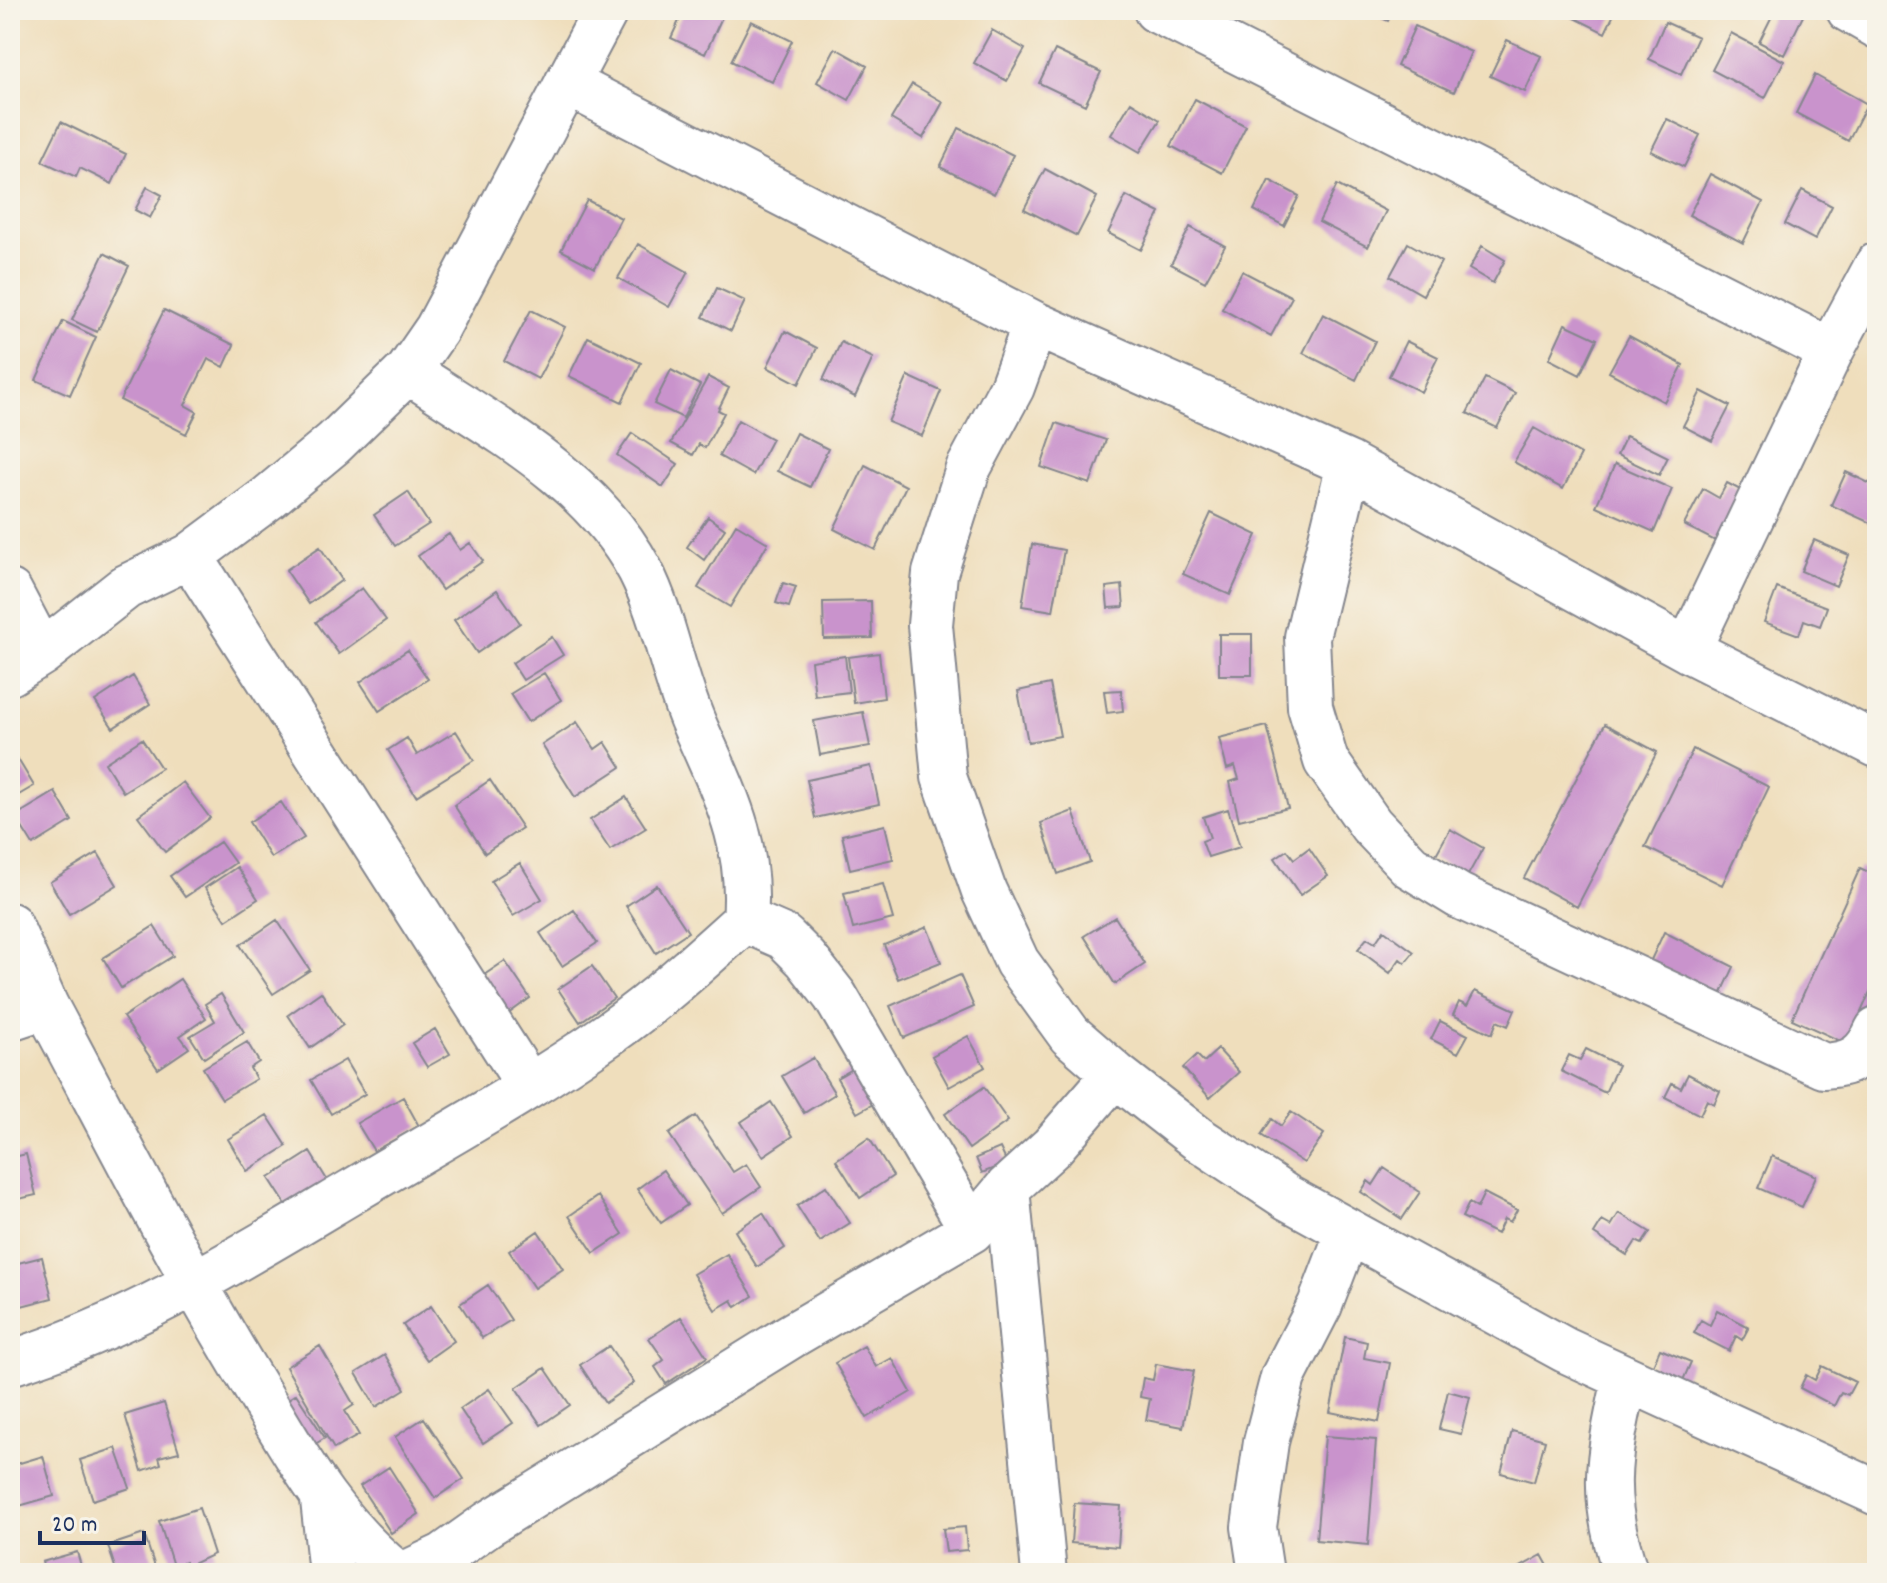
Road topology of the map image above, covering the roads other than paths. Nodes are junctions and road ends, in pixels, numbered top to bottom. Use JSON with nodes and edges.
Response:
{"nodes":[{"id":1,"x":606,"y":10,"type":"edge"},
{"id":2,"x":1156,"y":10,"type":"edge"},
{"id":3,"x":1849,"y":10,"type":"edge"},
{"id":4,"x":1877,"y":26,"type":"edge"},
{"id":5,"x":567,"y":83,"type":"junction"},
{"id":6,"x":1877,"y":265,"type":"edge"},
{"id":7,"x":1035,"y":324,"type":"junction"},
{"id":8,"x":1831,"y":351,"type":"junction"},
{"id":9,"x":408,"y":371,"type":"junction"},
{"id":10,"x":1349,"y":464,"type":"junction"},
{"id":11,"x":190,"y":556,"type":"junction"},
{"id":12,"x":10,"y":592,"type":"edge"},
{"id":13,"x":1688,"y":650,"type":"junction"},
{"id":14,"x":26,"y":663,"type":"edge"},
{"id":15,"x":1877,"y":745,"type":"edge"},
{"id":16,"x":745,"y":920,"type":"junction"},
{"id":17,"x":10,"y":925,"type":"edge"},
{"id":18,"x":28,"y":1012,"type":"edge"},
{"id":19,"x":1877,"y":1030,"type":"edge"},
{"id":20,"x":1115,"y":1074,"type":"junction"},
{"id":21,"x":529,"y":1086,"type":"junction"},
{"id":22,"x":1007,"y":1188,"type":"junction"},
{"id":23,"x":972,"y":1230,"type":"junction"},
{"id":24,"x":1348,"y":1232,"type":"junction"},
{"id":25,"x":195,"y":1285,"type":"junction"},
{"id":26,"x":10,"y":1363,"type":"edge"},
{"id":27,"x":1625,"y":1379,"type":"junction"},
{"id":28,"x":1877,"y":1493,"type":"edge"},
{"id":29,"x":323,"y":1500,"type":"junction"},
{"id":30,"x":331,"y":1573,"type":"edge"},
{"id":31,"x":396,"y":1573,"type":"edge"},
{"id":32,"x":407,"y":1573,"type":"edge"},
{"id":33,"x":1044,"y":1573,"type":"edge"},
{"id":34,"x":1261,"y":1573,"type":"edge"},
{"id":35,"x":1626,"y":1573,"type":"edge"}],
"edges":[{"from":1,"to":5,"type":"street"},
{"from":2,"to":8,"type":"street"},
{"from":3,"to":4,"type":"street"},
{"from":5,"to":7,"type":"street"},
{"from":5,"to":9,"type":"street"},
{"from":6,"to":8,"type":"street"},
{"from":7,"to":10,"type":"street"},
{"from":7,"to":20,"type":"street"},
{"from":8,"to":13,"type":"street"},
{"from":9,"to":11,"type":"street"},
{"from":9,"to":16,"type":"street"},
{"from":10,"to":13,"type":"street"},
{"from":10,"to":19,"type":"street"},
{"from":11,"to":14,"type":"street"},
{"from":11,"to":21,"type":"street"},
{"from":12,"to":14,"type":"street"},
{"from":13,"to":15,"type":"street"},
{"from":16,"to":21,"type":"street"},
{"from":16,"to":23,"type":"street"},
{"from":17,"to":18,"type":"street"},
{"from":18,"to":25,"type":"street"},
{"from":20,"to":22,"type":"street"},
{"from":20,"to":24,"type":"street"},
{"from":21,"to":25,"type":"street"},
{"from":22,"to":23,"type":"street"},
{"from":22,"to":33,"type":"street"},
{"from":23,"to":32,"type":"street"},
{"from":24,"to":27,"type":"street"},
{"from":24,"to":34,"type":"street"},
{"from":25,"to":26,"type":"street"},
{"from":25,"to":29,"type":"street"},
{"from":27,"to":28,"type":"street"},
{"from":27,"to":35,"type":"street"},
{"from":29,"to":30,"type":"street"},
{"from":29,"to":31,"type":"street"}]}
